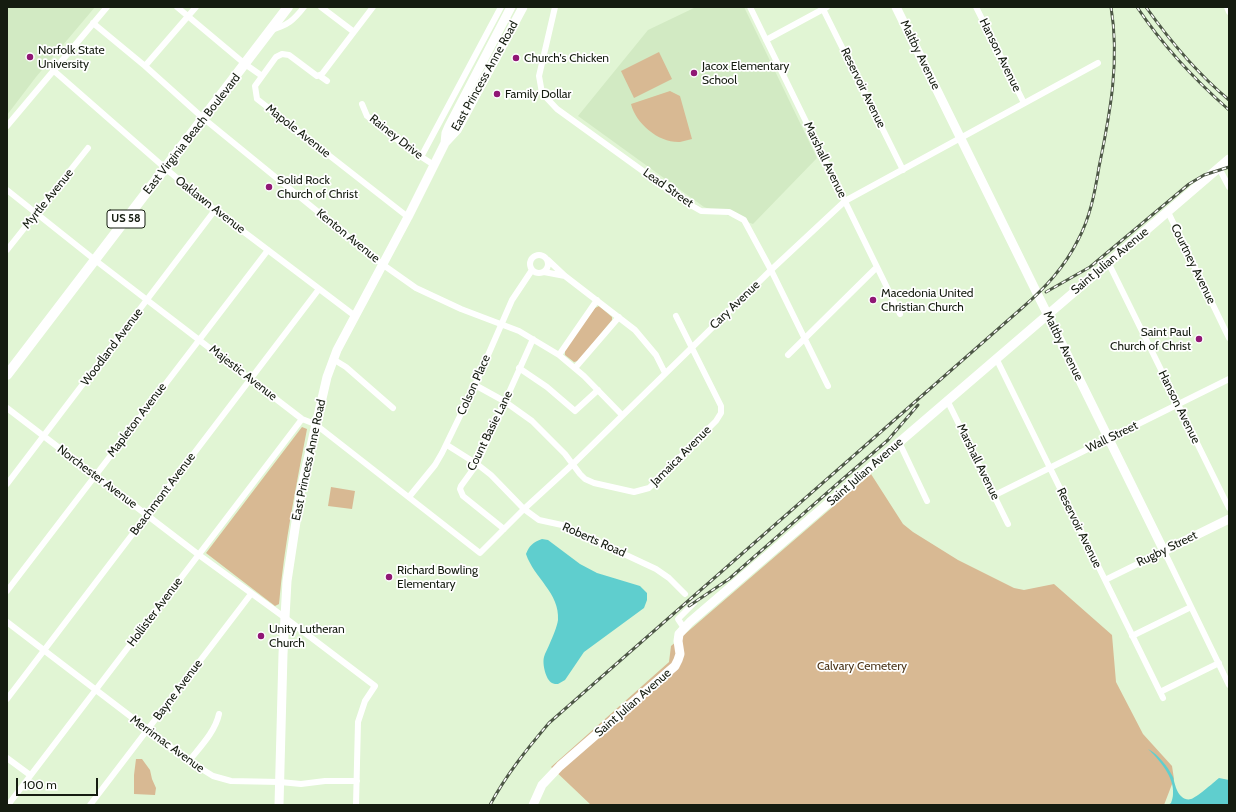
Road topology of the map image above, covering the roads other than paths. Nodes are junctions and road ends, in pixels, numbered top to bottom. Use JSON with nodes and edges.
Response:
{"nodes":[{"id":1,"x":107,"y":7,"type":"edge"},
{"id":2,"x":177,"y":7,"type":"edge"},
{"id":3,"x":196,"y":7,"type":"edge"},
{"id":4,"x":288,"y":7,"type":"edge"},
{"id":5,"x":304,"y":7,"type":"edge"},
{"id":6,"x":321,"y":7,"type":"edge"},
{"id":7,"x":373,"y":7,"type":"edge"},
{"id":8,"x":502,"y":7,"type":"edge"},
{"id":9,"x":511,"y":7,"type":"edge"},
{"id":10,"x":523,"y":7,"type":"edge"},
{"id":11,"x":555,"y":7,"type":"edge"},
{"id":12,"x":750,"y":7,"type":"edge"},
{"id":13,"x":896,"y":7,"type":"edge"},
{"id":14,"x":976,"y":7,"type":"edge"},
{"id":15,"x":1227,"y":7,"type":"edge"},
{"id":16,"x":824,"y":8,"type":"edge"},
{"id":17,"x":1229,"y":12,"type":"edge"},
{"id":18,"x":188,"y":17,"type":"junction"},
{"id":19,"x":93,"y":23,"type":"junction"},
{"id":20,"x":271,"y":30,"type":"junction"},
{"id":21,"x":354,"y":32,"type":"junction"},
{"id":22,"x":766,"y":40,"type":"junction"},
{"id":23,"x":1098,"y":63,"type":"dead end"},
{"id":24,"x":245,"y":64,"type":"junction"},
{"id":25,"x":145,"y":66,"type":"junction"},
{"id":26,"x":53,"y":70,"type":"junction"},
{"id":27,"x":262,"y":76,"type":"junction"},
{"id":28,"x":320,"y":76,"type":"junction"},
{"id":29,"x":327,"y":81,"type":"dead end"},
{"id":30,"x":1024,"y":103,"type":"junction"},
{"id":31,"x":362,"y":104,"type":"dead end"},
{"id":32,"x":203,"y":118,"type":"junction"},
{"id":33,"x":7,"y":126,"type":"edge"},
{"id":34,"x":961,"y":138,"type":"junction"},
{"id":35,"x":445,"y":143,"type":"junction"},
{"id":36,"x":88,"y":148,"type":"dead end"},
{"id":37,"x":421,"y":157,"type":"junction"},
{"id":38,"x":1229,"y":159,"type":"edge"},
{"id":39,"x":434,"y":165,"type":"junction"},
{"id":40,"x":165,"y":168,"type":"junction"},
{"id":41,"x":1219,"y":168,"type":"junction"},
{"id":42,"x":903,"y":170,"type":"junction"},
{"id":43,"x":1229,"y":187,"type":"edge"},
{"id":44,"x":7,"y":190,"type":"edge"},
{"id":45,"x":845,"y":201,"type":"junction"},
{"id":46,"x":216,"y":210,"type":"junction"},
{"id":47,"x":1168,"y":212,"type":"junction"},
{"id":48,"x":36,"y":213,"type":"junction"},
{"id":49,"x":408,"y":217,"type":"junction"},
{"id":50,"x":7,"y":250,"type":"edge"},
{"id":51,"x":268,"y":250,"type":"junction"},
{"id":52,"x":95,"y":260,"type":"junction"},
{"id":53,"x":548,"y":260,"type":"junction"},
{"id":54,"x":1108,"y":262,"type":"junction"},
{"id":55,"x":382,"y":264,"type":"junction"},
{"id":56,"x":878,"y":267,"type":"junction"},
{"id":57,"x":532,"y":270,"type":"junction"},
{"id":58,"x":771,"y":270,"type":"junction"},
{"id":59,"x":544,"y":272,"type":"junction"},
{"id":60,"x":565,"y":276,"type":"junction"},
{"id":61,"x":319,"y":289,"type":"junction"},
{"id":62,"x":148,"y":300,"type":"junction"},
{"id":63,"x":597,"y":300,"type":"junction"},
{"id":64,"x":900,"y":314,"type":"dead end"},
{"id":65,"x":1048,"y":314,"type":"junction"},
{"id":66,"x":355,"y":316,"type":"junction"},
{"id":67,"x":676,"y":316,"type":"dead end"},
{"id":68,"x":619,"y":317,"type":"junction"},
{"id":69,"x":502,"y":324,"type":"junction"},
{"id":70,"x":804,"y":338,"type":"junction"},
{"id":71,"x":1229,"y":338,"type":"edge"},
{"id":72,"x":199,"y":339,"type":"junction"},
{"id":73,"x":533,"y":339,"type":"junction"},
{"id":74,"x":692,"y":347,"type":"junction"},
{"id":75,"x":559,"y":355,"type":"junction"},
{"id":76,"x":788,"y":355,"type":"dead end"},
{"id":77,"x":996,"y":358,"type":"junction"},
{"id":78,"x":333,"y":359,"type":"junction"},
{"id":79,"x":519,"y":368,"type":"junction"},
{"id":80,"x":575,"y":368,"type":"junction"},
{"id":81,"x":665,"y":373,"type":"junction"},
{"id":82,"x":7,"y":375,"type":"edge"},
{"id":83,"x":251,"y":379,"type":"junction"},
{"id":84,"x":1229,"y":379,"type":"edge"},
{"id":85,"x":474,"y":385,"type":"junction"},
{"id":86,"x":828,"y":386,"type":"dead end"},
{"id":87,"x":598,"y":390,"type":"junction"},
{"id":88,"x":947,"y":400,"type":"junction"},
{"id":89,"x":504,"y":401,"type":"junction"},
{"id":90,"x":1178,"y":404,"type":"junction"},
{"id":91,"x":7,"y":408,"type":"edge"},
{"id":92,"x":393,"y":408,"type":"dead end"},
{"id":93,"x":622,"y":415,"type":"junction"},
{"id":94,"x":302,"y":420,"type":"junction"},
{"id":95,"x":315,"y":424,"type":"junction"},
{"id":96,"x":44,"y":436,"type":"junction"},
{"id":97,"x":1108,"y":438,"type":"junction"},
{"id":98,"x":898,"y":442,"type":"junction"},
{"id":99,"x":447,"y":445,"type":"junction"},
{"id":100,"x":477,"y":464,"type":"junction"},
{"id":101,"x":573,"y":464,"type":"junction"},
{"id":102,"x":1050,"y":468,"type":"junction"},
{"id":103,"x":96,"y":475,"type":"junction"},
{"id":104,"x":7,"y":484,"type":"edge"},
{"id":105,"x":995,"y":495,"type":"junction"},
{"id":106,"x":409,"y":497,"type":"junction"},
{"id":107,"x":927,"y":502,"type":"dead end"},
{"id":108,"x":1229,"y":508,"type":"edge"},
{"id":109,"x":524,"y":510,"type":"junction"},
{"id":110,"x":147,"y":515,"type":"junction"},
{"id":111,"x":1229,"y":519,"type":"edge"},
{"id":112,"x":1008,"y":524,"type":"dead end"},
{"id":113,"x":504,"y":529,"type":"junction"},
{"id":114,"x":1164,"y":551,"type":"junction"},
{"id":115,"x":480,"y":553,"type":"joint"},
{"id":116,"x":199,"y":555,"type":"junction"},
{"id":117,"x":1105,"y":580,"type":"junction"},
{"id":118,"x":7,"y":591,"type":"edge"},
{"id":119,"x":251,"y":594,"type":"junction"},
{"id":120,"x":685,"y":594,"type":"dead end"},
{"id":121,"x":694,"y":603,"type":"dead end"},
{"id":122,"x":1191,"y":607,"type":"junction"},
{"id":123,"x":284,"y":617,"type":"junction"},
{"id":124,"x":7,"y":622,"type":"edge"},
{"id":125,"x":684,"y":628,"type":"junction"},
{"id":126,"x":1132,"y":636,"type":"junction"},
{"id":127,"x":44,"y":651,"type":"junction"},
{"id":128,"x":1218,"y":663,"type":"junction"},
{"id":129,"x":1229,"y":685,"type":"edge"},
{"id":130,"x":95,"y":690,"type":"junction"},
{"id":131,"x":7,"y":699,"type":"edge"},
{"id":132,"x":219,"y":714,"type":"dead end"},
{"id":133,"x":147,"y":730,"type":"junction"},
{"id":134,"x":7,"y":758,"type":"edge"},
{"id":135,"x":189,"y":761,"type":"junction"},
{"id":136,"x":30,"y":775,"type":"junction"},
{"id":137,"x":280,"y":782,"type":"junction"},
{"id":138,"x":357,"y":782,"type":"junction"},
{"id":139,"x":8,"y":805,"type":"edge"},
{"id":140,"x":90,"y":805,"type":"edge"},
{"id":141,"x":279,"y":805,"type":"edge"},
{"id":142,"x":356,"y":805,"type":"edge"},
{"id":143,"x":533,"y":805,"type":"edge"}],
"edges":[{"from":1,"to":19,"type":"street"},
{"from":2,"to":18,"type":"street"},
{"from":3,"to":18,"type":"street"},
{"from":4,"to":20,"type":"main road","name":"East Virginia Beach Boulevard","number":"US 58"},
{"from":5,"to":20,"type":"street"},
{"from":6,"to":21,"type":"street"},
{"from":7,"to":21,"type":"street"},
{"from":8,"to":37,"type":"street"},
{"from":9,"to":35,"type":"street","name":"East Princess Anne Road"},
{"from":10,"to":35,"type":"street","name":"East Princess Anne Road"},
{"from":11,"to":58,"type":"street","name":"Lead Street"},
{"from":12,"to":22,"type":"street","name":"Marshall Avenue"},
{"from":13,"to":34,"type":"street","name":"Maltby Avenue"},
{"from":14,"to":30,"type":"street","name":"Hanson Avenue"},
{"from":15,"to":17,"type":"street"},
{"from":16,"to":22,"type":"street"},
{"from":16,"to":42,"type":"street","name":"Reservoir Avenue"},
{"from":18,"to":24,"type":"street"},
{"from":18,"to":25,"type":"street"},
{"from":19,"to":25,"type":"street","name":"Kenton Avenue"},
{"from":19,"to":26,"type":"street"},
{"from":20,"to":24,"type":"main road","name":"East Virginia Beach Boulevard","number":"US 58"},
{"from":21,"to":28,"type":"street"},
{"from":22,"to":45,"type":"street","name":"Marshall Avenue"},
{"from":23,"to":30,"type":"street","name":"Cary Avenue"},
{"from":24,"to":27,"type":"street"},
{"from":24,"to":32,"type":"main road","name":"East Virginia Beach Boulevard","number":"US 58"},
{"from":25,"to":32,"type":"street","name":"Kenton Avenue"},
{"from":26,"to":33,"type":"street"},
{"from":26,"to":40,"type":"street","name":"Oaklawn Avenue"},
{"from":27,"to":28,"type":"street","name":"Mapole Avenue"},
{"from":27,"to":49,"type":"street","name":"Mapole Avenue"},
{"from":28,"to":29,"type":"street"},
{"from":30,"to":34,"type":"street","name":"Cary Avenue"},
{"from":31,"to":37,"type":"street","name":"Rainey Drive"},
{"from":32,"to":40,"type":"main road","name":"East Virginia Beach Boulevard","number":"US 58"},
{"from":32,"to":55,"type":"street","name":"Kenton Avenue"},
{"from":34,"to":42,"type":"street","name":"Cary Avenue"},
{"from":34,"to":65,"type":"street","name":"Maltby Avenue"},
{"from":35,"to":39,"type":"street","name":"East Princess Anne Road"},
{"from":36,"to":48,"type":"street","name":"Myrtle Avenue"},
{"from":37,"to":39,"type":"street","name":"Rainey Drive"},
{"from":38,"to":41,"type":"street","name":"Saint Julian Avenue"},
{"from":39,"to":49,"type":"street","name":"East Princess Anne Road"},
{"from":40,"to":46,"type":"street","name":"Oaklawn Avenue"},
{"from":40,"to":52,"type":"main road","name":"East Virginia Beach Boulevard","number":"US 58"},
{"from":41,"to":43,"type":"street"},
{"from":41,"to":47,"type":"street","name":"Saint Julian Avenue"},
{"from":42,"to":45,"type":"street","name":"Cary Avenue"},
{"from":44,"to":48,"type":"street","name":"Majestic Avenue"},
{"from":45,"to":56,"type":"street","name":"Marshall Avenue"},
{"from":45,"to":58,"type":"street","name":"Cary Avenue"},
{"from":46,"to":51,"type":"street","name":"Oaklawn Avenue"},
{"from":46,"to":62,"type":"street","name":"Woodland Avenue"},
{"from":47,"to":54,"type":"street","name":"Saint Julian Avenue"},
{"from":47,"to":71,"type":"street","name":"Courtney Avenue"},
{"from":48,"to":50,"type":"street","name":"Myrtle Avenue"},
{"from":48,"to":52,"type":"street","name":"Majestic Avenue"},
{"from":49,"to":55,"type":"street","name":"East Princess Anne Road"},
{"from":51,"to":61,"type":"street","name":"Oaklawn Avenue"},
{"from":51,"to":72,"type":"street","name":"Mapleton Avenue"},
{"from":52,"to":62,"type":"street","name":"Majestic Avenue"},
{"from":52,"to":82,"type":"main road","name":"East Virginia Beach Boulevard","number":"US 58"},
{"from":53,"to":57,"type":"street"},
{"from":53,"to":59,"type":"street"},
{"from":53,"to":60,"type":"street"},
{"from":54,"to":65,"type":"street","name":"Saint Julian Avenue"},
{"from":54,"to":90,"type":"street","name":"Hanson Avenue"},
{"from":55,"to":66,"type":"street","name":"East Princess Anne Road"},
{"from":55,"to":69,"type":"street","name":"Kenton Avenue"},
{"from":56,"to":64,"type":"street","name":"Marshall Avenue"},
{"from":56,"to":70,"type":"street"},
{"from":57,"to":59,"type":"street"},
{"from":57,"to":69,"type":"street","name":"Colson Place"},
{"from":58,"to":70,"type":"street","name":"Lead Street"},
{"from":58,"to":74,"type":"street","name":"Cary Avenue"},
{"from":59,"to":60,"type":"street"},
{"from":60,"to":63,"type":"street"},
{"from":61,"to":66,"type":"street","name":"Oaklawn Avenue"},
{"from":61,"to":83,"type":"street","name":"Beachmont Avenue"},
{"from":62,"to":72,"type":"street","name":"Majestic Avenue"},
{"from":62,"to":96,"type":"street","name":"Woodland Avenue"},
{"from":63,"to":68,"type":"street"},
{"from":63,"to":75,"type":"street"},
{"from":65,"to":77,"type":"street","name":"Saint Julian Avenue"},
{"from":65,"to":97,"type":"street","name":"Maltby Avenue"},
{"from":66,"to":78,"type":"street","name":"East Princess Anne Road"},
{"from":67,"to":74,"type":"street","name":"Jamaica Avenue"},
{"from":68,"to":80,"type":"street"},
{"from":68,"to":81,"type":"street"},
{"from":69,"to":73,"type":"street","name":"Kenton Avenue"},
{"from":69,"to":85,"type":"street","name":"Colson Place"},
{"from":70,"to":76,"type":"street"},
{"from":70,"to":86,"type":"street","name":"Lead Street"},
{"from":72,"to":83,"type":"street","name":"Majestic Avenue"},
{"from":72,"to":103,"type":"street","name":"Mapleton Avenue"},
{"from":73,"to":75,"type":"street","name":"Kenton Avenue"},
{"from":73,"to":79,"type":"street","name":"Count Basie Lane"},
{"from":74,"to":81,"type":"street","name":"Cary Avenue"},
{"from":74,"to":101,"type":"street","name":"Jamaica Avenue"},
{"from":75,"to":80,"type":"street","name":"Kenton Avenue"},
{"from":77,"to":88,"type":"street","name":"Saint Julian Avenue"},
{"from":77,"to":102,"type":"street","name":"Reservoir Avenue"},
{"from":78,"to":92,"type":"street"},
{"from":78,"to":95,"type":"street","name":"East Princess Anne Road"},
{"from":79,"to":87,"type":"street"},
{"from":79,"to":89,"type":"street","name":"Count Basie Lane"},
{"from":80,"to":87,"type":"street","name":"Kenton Avenue"},
{"from":81,"to":93,"type":"street","name":"Cary Avenue"},
{"from":83,"to":94,"type":"street","name":"Majestic Avenue"},
{"from":83,"to":110,"type":"street","name":"Beachmont Avenue"},
{"from":84,"to":90,"type":"street","name":"Wall Street"},
{"from":85,"to":89,"type":"street","name":"Jamaica Avenue"},
{"from":85,"to":99,"type":"street","name":"Colson Place"},
{"from":87,"to":93,"type":"street","name":"Kenton Avenue"},
{"from":88,"to":98,"type":"street","name":"Saint Julian Avenue"},
{"from":88,"to":105,"type":"street","name":"Marshall Avenue"},
{"from":89,"to":100,"type":"street","name":"Count Basie Lane"},
{"from":89,"to":101,"type":"street","name":"Jamaica Avenue"},
{"from":90,"to":97,"type":"street","name":"Wall Street"},
{"from":90,"to":108,"type":"street","name":"Hanson Avenue"},
{"from":91,"to":96,"type":"street","name":"Norchester Avenue"},
{"from":93,"to":101,"type":"street","name":"Cary Avenue"},
{"from":94,"to":95,"type":"street","name":"Majestic Avenue"},
{"from":94,"to":116,"type":"street","name":"Hollister Avenue"},
{"from":95,"to":106,"type":"street","name":"Majestic Avenue"},
{"from":95,"to":123,"type":"street","name":"East Princess Anne Road"},
{"from":96,"to":103,"type":"street","name":"Norchester Avenue"},
{"from":96,"to":104,"type":"street","name":"Woodland Avenue"},
{"from":97,"to":102,"type":"street","name":"Wall Street"},
{"from":97,"to":114,"type":"street","name":"Maltby Avenue"},
{"from":98,"to":107,"type":"street"},
{"from":98,"to":125,"type":"street","name":"Saint Julian Avenue"},
{"from":99,"to":100,"type":"street","name":"Roberts Road"},
{"from":99,"to":106,"type":"street","name":"Colson Place"},
{"from":100,"to":109,"type":"street","name":"Roberts Road"},
{"from":100,"to":113,"type":"street","name":"Count Basie Lane"},
{"from":101,"to":109,"type":"street","name":"Cary Avenue"},
{"from":102,"to":105,"type":"street","name":"Wall Street"},
{"from":102,"to":117,"type":"street","name":"Reservoir Avenue"},
{"from":103,"to":110,"type":"street","name":"Norchester Avenue"},
{"from":103,"to":118,"type":"street","name":"Mapleton Avenue"},
{"from":105,"to":112,"type":"street","name":"Marshall Avenue"},
{"from":106,"to":115,"type":"street","name":"Majestic Avenue"},
{"from":109,"to":113,"type":"street","name":"Cary Avenue"},
{"from":109,"to":120,"type":"street","name":"Roberts Road"},
{"from":110,"to":116,"type":"street","name":"Norchester Avenue"},
{"from":110,"to":127,"type":"street","name":"Beachmont Avenue"},
{"from":111,"to":114,"type":"street","name":"Rugby Street"},
{"from":113,"to":115,"type":"street","name":"Cary Avenue"},
{"from":114,"to":117,"type":"street","name":"Rugby Street"},
{"from":114,"to":122,"type":"street","name":"Maltby Avenue"},
{"from":116,"to":119,"type":"street","name":"Norchester Avenue"},
{"from":116,"to":130,"type":"street","name":"Hollister Avenue"},
{"from":117,"to":126,"type":"street","name":"Reservoir Avenue"},
{"from":119,"to":123,"type":"street","name":"Norchester Avenue"},
{"from":119,"to":133,"type":"street","name":"Bayne Avenue"},
{"from":121,"to":125,"type":"street"},
{"from":122,"to":126,"type":"street"},
{"from":122,"to":128,"type":"street","name":"Maltby Avenue"},
{"from":123,"to":137,"type":"street","name":"East Princess Anne Road"},
{"from":123,"to":138,"type":"street","name":"Norchester Avenue"},
{"from":124,"to":127,"type":"street","name":"Merrimac Avenue"},
{"from":125,"to":143,"type":"street","name":"Saint Julian Avenue"},
{"from":126,"to":128,"type":"street","name":"Reservoir Avenue"},
{"from":127,"to":130,"type":"street","name":"Merrimac Avenue"},
{"from":127,"to":131,"type":"street","name":"Beachmont Avenue"},
{"from":128,"to":129,"type":"street","name":"Maltby Avenue"},
{"from":130,"to":133,"type":"street","name":"Merrimac Avenue"},
{"from":130,"to":136,"type":"street","name":"Hollister Avenue"},
{"from":132,"to":135,"type":"street"},
{"from":133,"to":135,"type":"street","name":"Merrimac Avenue"},
{"from":133,"to":140,"type":"street","name":"Bayne Avenue"},
{"from":134,"to":136,"type":"street"},
{"from":135,"to":137,"type":"street","name":"Merrimac Avenue"},
{"from":136,"to":139,"type":"street","name":"Hollister Avenue"},
{"from":137,"to":138,"type":"street","name":"Merrimac Avenue"},
{"from":137,"to":141,"type":"street","name":"East Princess Anne Road"},
{"from":138,"to":142,"type":"street"}]}
